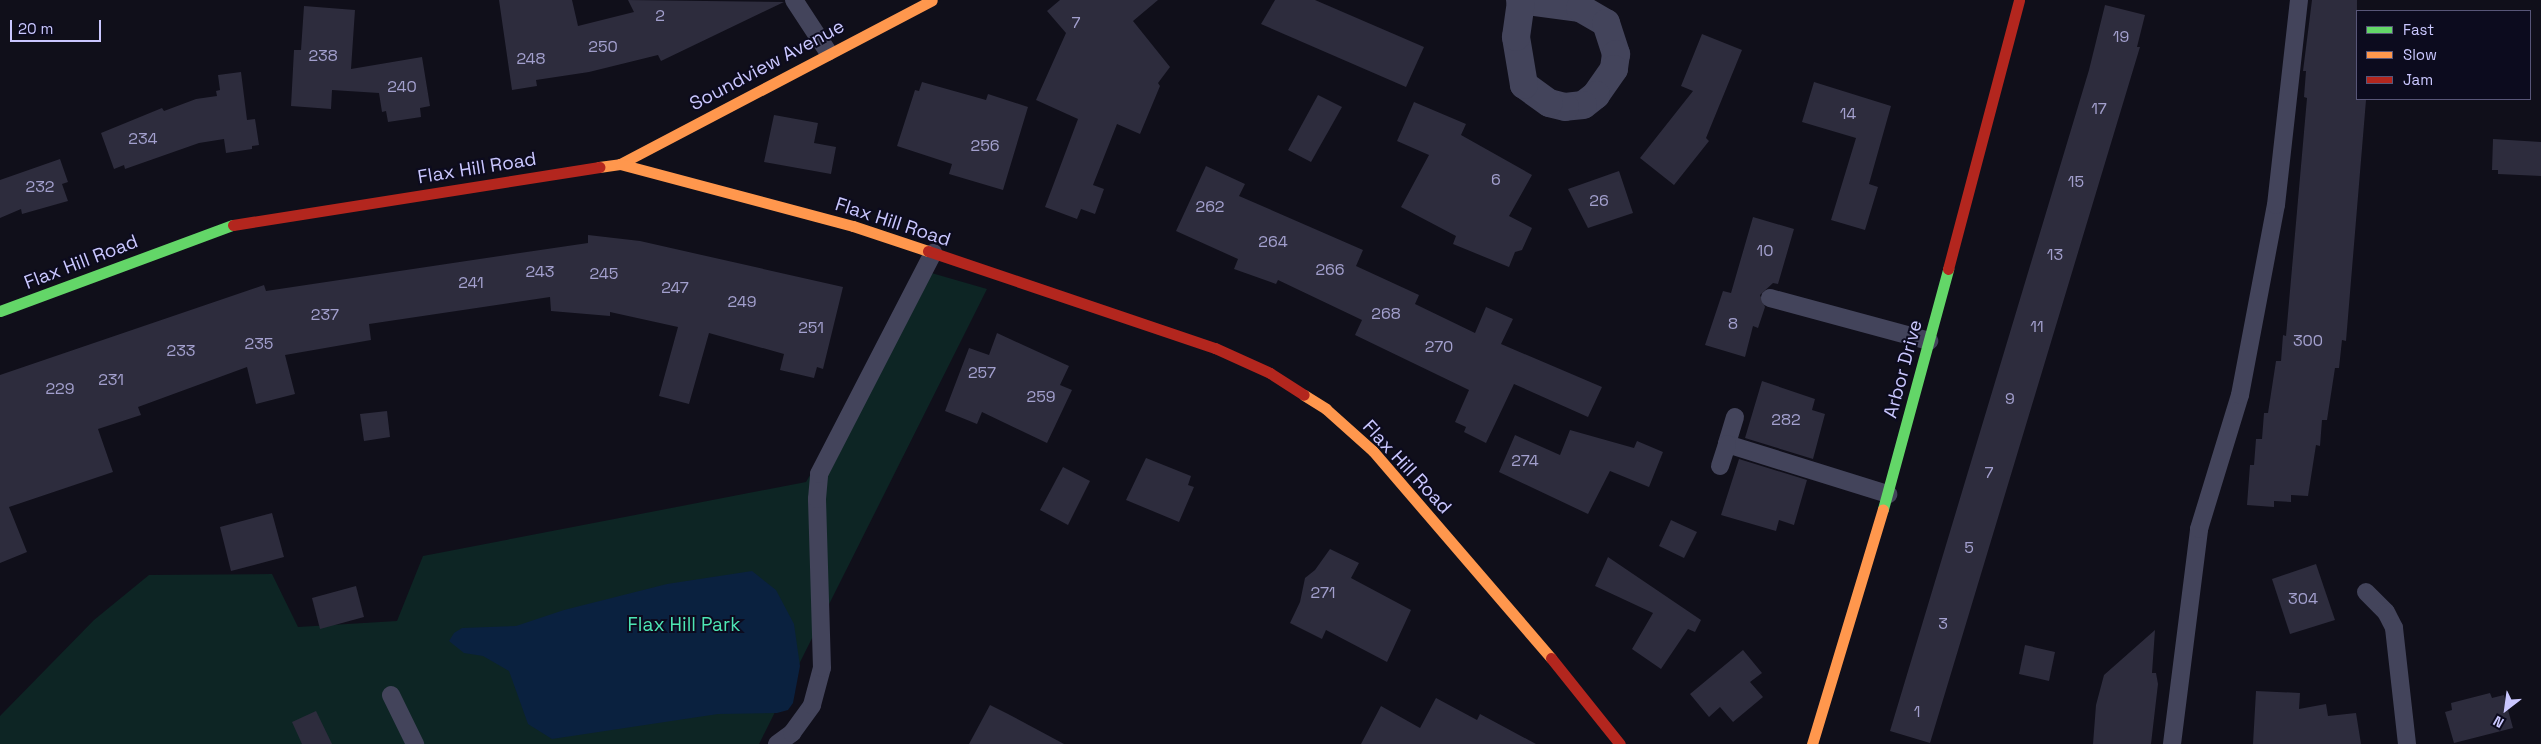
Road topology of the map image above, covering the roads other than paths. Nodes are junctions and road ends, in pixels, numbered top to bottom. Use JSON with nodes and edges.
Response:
{"nodes":[{"id":1,"x":794,"y":0,"type":"edge"},
{"id":2,"x":932,"y":0,"type":"edge"},
{"id":3,"x":2019,"y":0,"type":"edge"},
{"id":4,"x":2299,"y":0,"type":"edge"},
{"id":5,"x":828,"y":52,"type":"junction"},
{"id":6,"x":620,"y":164,"type":"junction"},
{"id":7,"x":933,"y":253,"type":"junction"},
{"id":8,"x":1770,"y":298,"type":"dead end"},
{"id":9,"x":0,"y":311,"type":"edge"},
{"id":10,"x":1929,"y":342,"type":"junction"},
{"id":11,"x":1735,"y":417,"type":"dead end"},
{"id":12,"x":1727,"y":444,"type":"junction"},
{"id":13,"x":1720,"y":466,"type":"dead end"},
{"id":14,"x":1888,"y":494,"type":"junction"},
{"id":15,"x":2366,"y":592,"type":"dead end"},
{"id":16,"x":392,"y":695,"type":"dead end"},
{"id":17,"x":415,"y":744,"type":"edge"},
{"id":18,"x":777,"y":744,"type":"edge"},
{"id":19,"x":1620,"y":744,"type":"edge"},
{"id":20,"x":1812,"y":744,"type":"edge"},
{"id":21,"x":2172,"y":744,"type":"edge"},
{"id":22,"x":2407,"y":744,"type":"edge"}],
"edges":[{"from":1,"to":5,"type":"lane"},
{"from":2,"to":5,"type":"main road","name":"Soundview Avenue"},
{"from":3,"to":10,"type":"main road","name":"Arbor Drive"},
{"from":4,"to":21,"type":"lane"},
{"from":5,"to":6,"type":"main road","name":"Soundview Avenue"},
{"from":6,"to":7,"type":"main road","name":"Flax Hill Road"},
{"from":6,"to":9,"type":"main road","name":"Flax Hill Road"},
{"from":7,"to":18,"type":"lane"},
{"from":7,"to":19,"type":"main road","name":"Flax Hill Road"},
{"from":8,"to":10,"type":"lane"},
{"from":10,"to":14,"type":"main road","name":"Arbor Drive"},
{"from":11,"to":12,"type":"lane"},
{"from":12,"to":13,"type":"lane"},
{"from":12,"to":14,"type":"lane"},
{"from":14,"to":20,"type":"main road","name":"Arbor Drive"},
{"from":15,"to":22,"type":"lane"},
{"from":16,"to":17,"type":"lane"}]}
